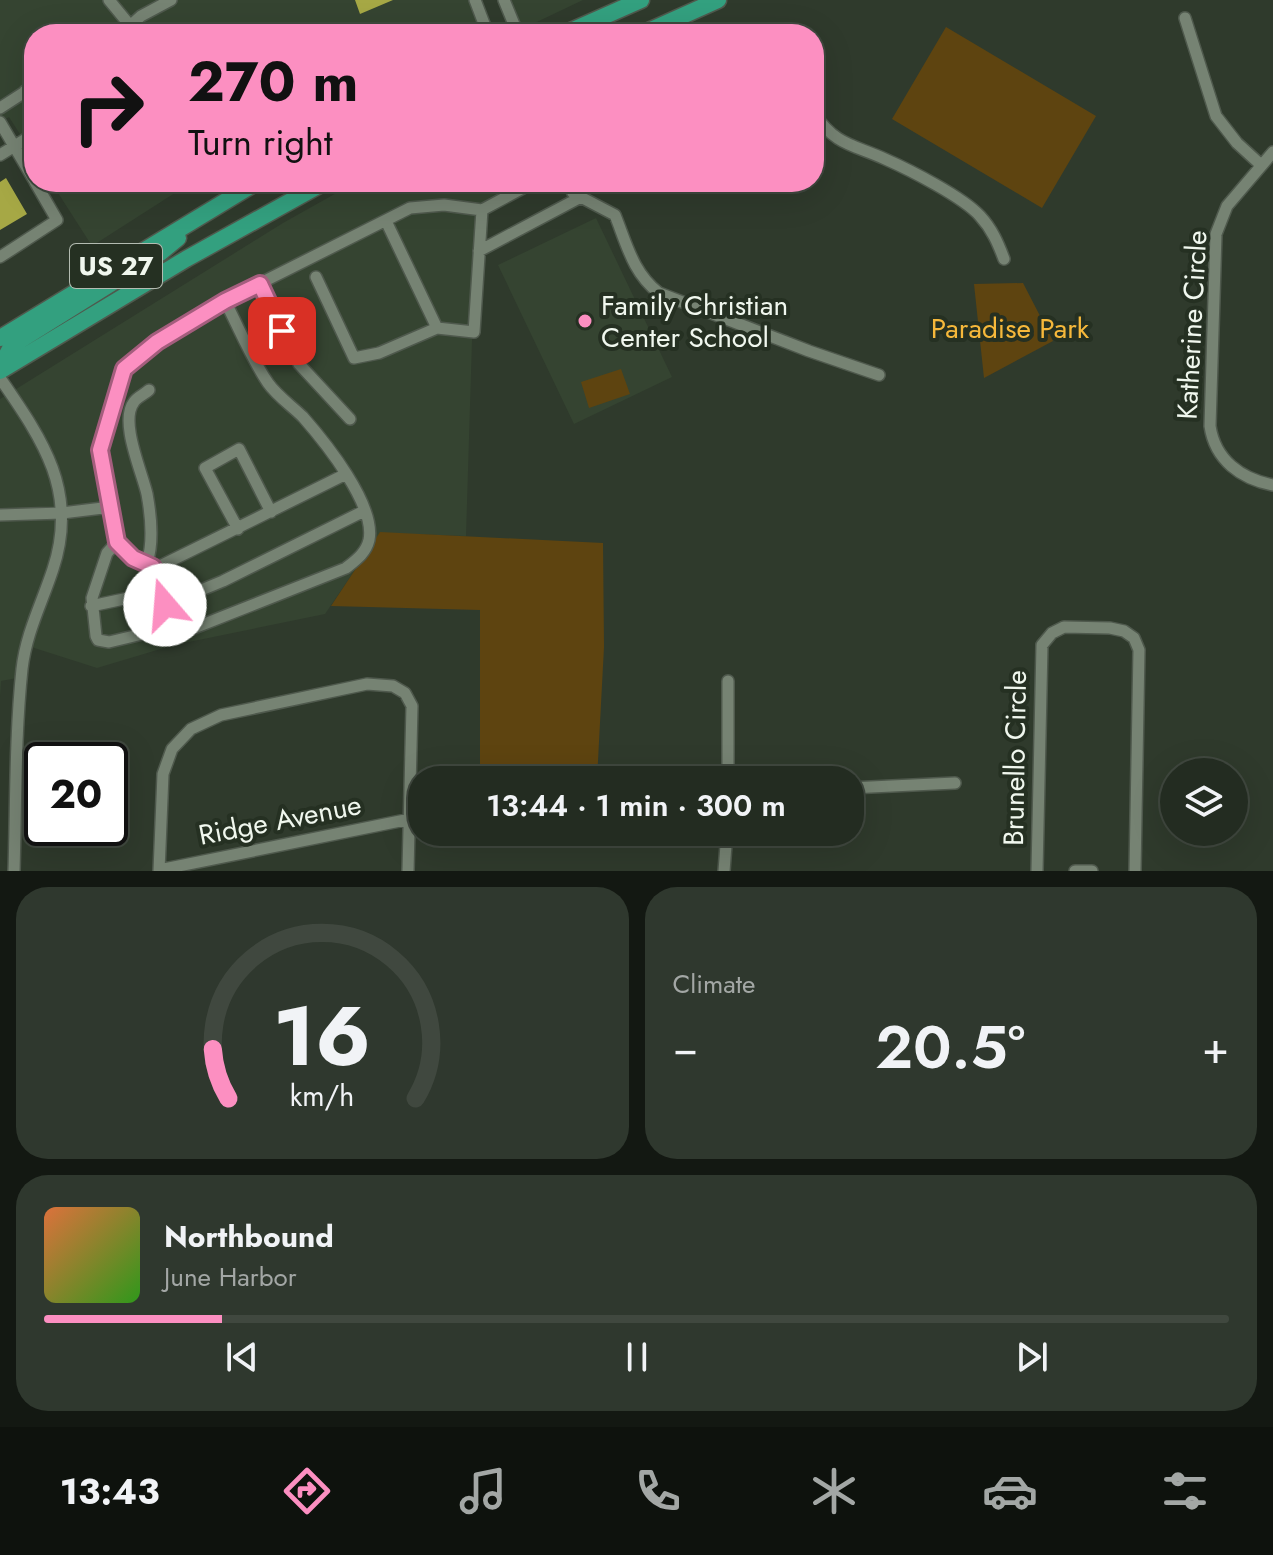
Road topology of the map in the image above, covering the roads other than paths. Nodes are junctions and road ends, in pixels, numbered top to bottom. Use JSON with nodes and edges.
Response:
{"nodes":[{"id":1,"x":109,"y":0,"type":"edge"},
{"id":2,"x":171,"y":0,"type":"edge"},
{"id":3,"x":475,"y":0,"type":"edge"},
{"id":4,"x":504,"y":0,"type":"edge"},
{"id":5,"x":641,"y":0,"type":"edge"},
{"id":6,"x":718,"y":0,"type":"edge"},
{"id":7,"x":1185,"y":18,"type":"dead end"},
{"id":8,"x":130,"y":24,"type":"edge"},
{"id":9,"x":137,"y":24,"type":"edge"},
{"id":10,"x":484,"y":24,"type":"edge"},
{"id":11,"x":514,"y":24,"type":"edge"},
{"id":12,"x":587,"y":24,"type":"edge"},
{"id":13,"x":664,"y":24,"type":"edge"},
{"id":14,"x":24,"y":91,"type":"edge"},
{"id":15,"x":0,"y":108,"type":"edge"},
{"id":16,"x":0,"y":122,"type":"edge"},
{"id":17,"x":824,"y":126,"type":"edge"},
{"id":18,"x":24,"y":140,"type":"edge"},
{"id":19,"x":15,"y":146,"type":"junction"},
{"id":20,"x":1273,"y":152,"type":"edge"},
{"id":21,"x":0,"y":155,"type":"edge"},
{"id":22,"x":24,"y":162,"type":"edge"},
{"id":23,"x":1261,"y":165,"type":"junction"},
{"id":24,"x":41,"y":192,"type":"edge"},
{"id":25,"x":226,"y":192,"type":"edge"},
{"id":26,"x":307,"y":192,"type":"edge"},
{"id":27,"x":515,"y":192,"type":"edge"},
{"id":28,"x":573,"y":192,"type":"edge"},
{"id":29,"x":581,"y":197,"type":"junction"},
{"id":30,"x":209,"y":210,"type":"junction"},
{"id":31,"x":482,"y":210,"type":"junction"},
{"id":32,"x":386,"y":221,"type":"junction"},
{"id":33,"x":479,"y":251,"type":"junction"},
{"id":34,"x":0,"y":257,"type":"edge"},
{"id":35,"x":1004,"y":259,"type":"dead end"},
{"id":36,"x":316,"y":277,"type":"dead end"},
{"id":37,"x":260,"y":284,"type":"junction"},
{"id":38,"x":225,"y":301,"type":"junction"},
{"id":39,"x":437,"y":328,"type":"junction"},
{"id":40,"x":0,"y":338,"type":"edge"},
{"id":41,"x":0,"y":369,"type":"edge"},
{"id":42,"x":879,"y":375,"type":"dead end"},
{"id":43,"x":0,"y":378,"type":"edge"},
{"id":44,"x":149,"y":390,"type":"dead end"},
{"id":45,"x":350,"y":419,"type":"dead end"},
{"id":46,"x":346,"y":474,"type":"junction"},
{"id":47,"x":1273,"y":485,"type":"edge"},
{"id":48,"x":111,"y":507,"type":"junction"},
{"id":49,"x":364,"y":511,"type":"junction"},
{"id":50,"x":271,"y":512,"type":"junction"},
{"id":51,"x":62,"y":513,"type":"junction"},
{"id":52,"x":0,"y":515,"type":"edge"},
{"id":53,"x":238,"y":529,"type":"junction"},
{"id":54,"x":117,"y":542,"type":"junction"},
{"id":55,"x":150,"y":566,"type":"junction"},
{"id":56,"x":138,"y":596,"type":"dead end"},
{"id":57,"x":165,"y":605,"type":"junction"},
{"id":58,"x":91,"y":606,"type":"junction"},
{"id":59,"x":155,"y":631,"type":"dead end"},
{"id":60,"x":728,"y":681,"type":"dead end"},
{"id":61,"x":410,"y":766,"type":"edge"},
{"id":62,"x":728,"y":766,"type":"edge"},
{"id":63,"x":955,"y":783,"type":"dead end"},
{"id":64,"x":864,"y":787,"type":"edge"},
{"id":65,"x":408,"y":819,"type":"edge"},
{"id":66,"x":409,"y":846,"type":"edge"},
{"id":67,"x":727,"y":846,"type":"edge"},
{"id":68,"x":408,"y":867,"type":"edge"},
{"id":69,"x":159,"y":870,"type":"edge"},
{"id":70,"x":14,"y":871,"type":"edge"},
{"id":71,"x":724,"y":871,"type":"edge"},
{"id":72,"x":1037,"y":871,"type":"edge"},
{"id":73,"x":1075,"y":871,"type":"edge"},
{"id":74,"x":1092,"y":871,"type":"edge"},
{"id":75,"x":1135,"y":871,"type":"edge"}],
"edges":[{"from":1,"to":8,"type":"street"},
{"from":2,"to":9,"type":"street"},
{"from":3,"to":10,"type":"street"},
{"from":4,"to":11,"type":"street"},
{"from":5,"to":12,"type":"highway"},
{"from":6,"to":13,"type":"highway"},
{"from":7,"to":23,"type":"street"},
{"from":14,"to":15,"type":"street"},
{"from":16,"to":19,"type":"street"},
{"from":17,"to":35,"type":"street"},
{"from":18,"to":19,"type":"street"},
{"from":19,"to":21,"type":"street"},
{"from":19,"to":22,"type":"street"},
{"from":20,"to":23,"type":"street","name":"Katherine Circle"},
{"from":23,"to":47,"type":"street","name":"Katherine Circle"},
{"from":24,"to":34,"type":"street"},
{"from":25,"to":30,"type":"highway","number":"US 27"},
{"from":26,"to":41,"type":"highway","number":"US 27"},
{"from":27,"to":31,"type":"street"},
{"from":28,"to":29,"type":"street"},
{"from":29,"to":33,"type":"street"},
{"from":29,"to":42,"type":"street"},
{"from":30,"to":40,"type":"highway","number":"US 27"},
{"from":30,"to":41,"type":"highway"},
{"from":31,"to":32,"type":"street"},
{"from":31,"to":33,"type":"street"},
{"from":32,"to":37,"type":"street"},
{"from":32,"to":39,"type":"street"},
{"from":33,"to":39,"type":"street"},
{"from":36,"to":39,"type":"street"},
{"from":37,"to":38,"type":"street"},
{"from":37,"to":45,"type":"street"},
{"from":38,"to":46,"type":"street"},
{"from":38,"to":48,"type":"street"},
{"from":43,"to":51,"type":"street"},
{"from":44,"to":55,"type":"street"},
{"from":46,"to":49,"type":"street"},
{"from":46,"to":50,"type":"street"},
{"from":48,"to":51,"type":"street"},
{"from":48,"to":54,"type":"street"},
{"from":49,"to":57,"type":"street"},
{"from":49,"to":57,"type":"street"},
{"from":50,"to":53,"type":"street"},
{"from":50,"to":53,"type":"street"},
{"from":51,"to":52,"type":"street"},
{"from":51,"to":70,"type":"street"},
{"from":53,"to":55,"type":"street"},
{"from":54,"to":55,"type":"street"},
{"from":54,"to":58,"type":"street"},
{"from":55,"to":57,"type":"street"},
{"from":56,"to":58,"type":"street"},
{"from":58,"to":59,"type":"street"},
{"from":60,"to":62,"type":"street"},
{"from":61,"to":69,"type":"street"},
{"from":63,"to":64,"type":"street"},
{"from":65,"to":69,"type":"street","name":"Ridge Avenue"},
{"from":66,"to":68,"type":"street"},
{"from":67,"to":71,"type":"street"},
{"from":72,"to":75,"type":"street","name":"Brunello Circle"},
{"from":73,"to":74,"type":"street"}]}
